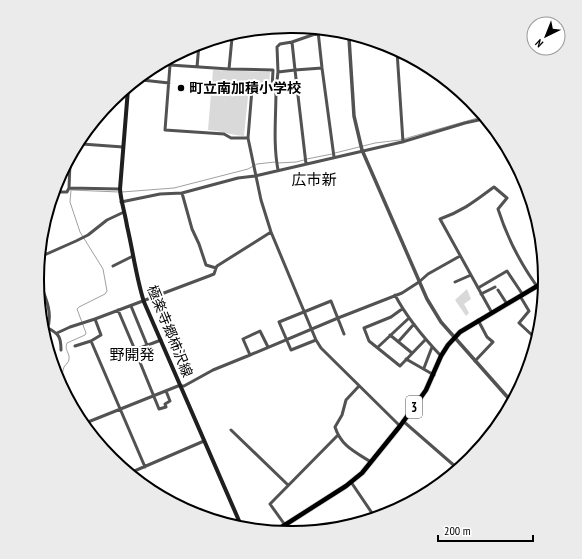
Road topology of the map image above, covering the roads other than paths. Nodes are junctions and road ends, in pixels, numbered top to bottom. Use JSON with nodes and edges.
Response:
{"nodes":[{"id":1,"x":312,"y":34,"type":"edge"},
{"id":2,"x":318,"y":35,"type":"edge"},
{"id":3,"x":232,"y":40,"type":"edge"},
{"id":4,"x":349,"y":40,"type":"edge"},
{"id":5,"x":292,"y":42,"type":"junction"},
{"id":6,"x":198,"y":51,"type":"edge"},
{"id":7,"x":396,"y":57,"type":"edge"},
{"id":8,"x":173,"y":63,"type":"edge"},
{"id":9,"x":171,"y":64,"type":"edge"},
{"id":10,"x":197,"y":67,"type":"junction"},
{"id":11,"x":322,"y":68,"type":"junction"},
{"id":12,"x":229,"y":69,"type":"junction"},
{"id":13,"x":295,"y":70,"type":"junction"},
{"id":14,"x":278,"y":72,"type":"junction"},
{"id":15,"x":146,"y":80,"type":"edge"},
{"id":16,"x":169,"y":83,"type":"junction"},
{"id":17,"x":274,"y":90,"type":"junction"},
{"id":18,"x":128,"y":94,"type":"edge"},
{"id":19,"x":479,"y":120,"type":"edge"},
{"id":20,"x":248,"y":138,"type":"junction"},
{"id":21,"x":403,"y":142,"type":"junction"},
{"id":22,"x":85,"y":144,"type":"edge"},
{"id":23,"x":123,"y":147,"type":"junction"},
{"id":24,"x":362,"y":150,"type":"junction"},
{"id":25,"x":334,"y":157,"type":"junction"},
{"id":26,"x":306,"y":164,"type":"junction"},
{"id":27,"x":278,"y":170,"type":"junction"},
{"id":28,"x":70,"y":171,"type":"edge"},
{"id":29,"x":255,"y":176,"type":"junction"},
{"id":30,"x":69,"y":188,"type":"junction"},
{"id":31,"x":120,"y":189,"type":"junction"},
{"id":32,"x":61,"y":192,"type":"edge"},
{"id":33,"x":182,"y":193,"type":"junction"},
{"id":34,"x":121,"y":202,"type":"junction"},
{"id":35,"x":124,"y":212,"type":"junction"},
{"id":36,"x":271,"y":232,"type":"junction"},
{"id":37,"x":46,"y":254,"type":"edge"},
{"id":38,"x":133,"y":256,"type":"junction"},
{"id":39,"x":460,"y":256,"type":"junction"},
{"id":40,"x":113,"y":266,"type":"dead end"},
{"id":41,"x":216,"y":268,"type":"junction"},
{"id":42,"x":471,"y":275,"type":"junction"},
{"id":43,"x":419,"y":282,"type":"junction"},
{"id":44,"x":456,"y":282,"type":"dead end"},
{"id":45,"x":537,"y":286,"type":"joint"},
{"id":46,"x":478,"y":288,"type":"junction"},
{"id":47,"x":481,"y":294,"type":"junction"},
{"id":48,"x":395,"y":295,"type":"junction"},
{"id":49,"x":521,"y":296,"type":"junction"},
{"id":50,"x":45,"y":298,"type":"edge"},
{"id":51,"x":144,"y":302,"type":"junction"},
{"id":52,"x":507,"y":304,"type":"junction"},
{"id":53,"x":131,"y":306,"type":"junction"},
{"id":54,"x":402,"y":309,"type":"junction"},
{"id":55,"x":118,"y":310,"type":"junction"},
{"id":56,"x":305,"y":312,"type":"junction"},
{"id":57,"x":492,"y":312,"type":"junction"},
{"id":58,"x":338,"y":318,"type":"junction"},
{"id":59,"x":409,"y":318,"type":"junction"},
{"id":60,"x":95,"y":319,"type":"junction"},
{"id":61,"x":478,"y":320,"type":"junction"},
{"id":62,"x":414,"y":324,"type":"junction"},
{"id":63,"x":49,"y":325,"type":"edge"},
{"id":64,"x":312,"y":329,"type":"junction"},
{"id":65,"x":49,"y":330,"type":"edge"},
{"id":66,"x":57,"y":333,"type":"junction"},
{"id":67,"x":344,"y":334,"type":"dead end"},
{"id":68,"x":390,"y":335,"type":"junction"},
{"id":69,"x":531,"y":335,"type":"edge"},
{"id":70,"x":454,"y":338,"type":"junction"},
{"id":71,"x":160,"y":340,"type":"junction"},
{"id":72,"x":286,"y":340,"type":"junction"},
{"id":73,"x":316,"y":340,"type":"junction"},
{"id":74,"x":425,"y":340,"type":"junction"},
{"id":75,"x":91,"y":341,"type":"junction"},
{"id":76,"x":398,"y":342,"type":"junction"},
{"id":77,"x":148,"y":345,"type":"junction"},
{"id":78,"x":75,"y":346,"type":"dead end"},
{"id":79,"x":268,"y":347,"type":"junction"},
{"id":80,"x":378,"y":347,"type":"junction"},
{"id":81,"x":432,"y":347,"type":"junction"},
{"id":82,"x":61,"y":350,"type":"dead end"},
{"id":83,"x":135,"y":350,"type":"junction"},
{"id":84,"x":412,"y":354,"type":"junction"},
{"id":85,"x":250,"y":355,"type":"junction"},
{"id":86,"x":441,"y":356,"type":"junction"},
{"id":87,"x":406,"y":359,"type":"junction"},
{"id":88,"x":475,"y":361,"type":"junction"},
{"id":89,"x":424,"y":368,"type":"junction"},
{"id":90,"x":434,"y":374,"type":"junction"},
{"id":91,"x":181,"y":386,"type":"junction"},
{"id":92,"x":359,"y":386,"type":"junction"},
{"id":93,"x":166,"y":391,"type":"junction"},
{"id":94,"x":154,"y":396,"type":"junction"},
{"id":95,"x":507,"y":397,"type":"edge"},
{"id":96,"x":121,"y":409,"type":"junction"},
{"id":97,"x":89,"y":421,"type":"edge"},
{"id":98,"x":403,"y":421,"type":"junction"},
{"id":99,"x":400,"y":426,"type":"junction"},
{"id":100,"x":231,"y":430,"type":"dead end"},
{"id":101,"x":337,"y":436,"type":"junction"},
{"id":102,"x":204,"y":441,"type":"junction"},
{"id":103,"x":371,"y":462,"type":"junction"},
{"id":104,"x":454,"y":465,"type":"edge"},
{"id":105,"x":145,"y":467,"type":"junction"},
{"id":106,"x":135,"y":471,"type":"edge"},
{"id":107,"x":351,"y":482,"type":"junction"},
{"id":108,"x":288,"y":485,"type":"junction"},
{"id":109,"x":372,"y":512,"type":"edge"},
{"id":110,"x":239,"y":520,"type":"edge"},
{"id":111,"x":285,"y":525,"type":"joint"}],
"edges":[{"from":1,"to":5,"type":"street"},
{"from":2,"to":11,"type":"street"},
{"from":3,"to":12,"type":"street"},
{"from":4,"to":24,"type":"street"},
{"from":5,"to":13,"type":"street"},
{"from":5,"to":14,"type":"street"},
{"from":6,"to":10,"type":"street"},
{"from":7,"to":21,"type":"street"},
{"from":8,"to":10,"type":"street"},
{"from":9,"to":16,"type":"street"},
{"from":10,"to":12,"type":"street"},
{"from":11,"to":13,"type":"street"},
{"from":11,"to":25,"type":"street"},
{"from":12,"to":17,"type":"street"},
{"from":13,"to":14,"type":"street"},
{"from":13,"to":26,"type":"street"},
{"from":14,"to":17,"type":"street"},
{"from":15,"to":16,"type":"street"},
{"from":16,"to":20,"type":"street"},
{"from":17,"to":20,"type":"street"},
{"from":17,"to":27,"type":"street"},
{"from":18,"to":23,"type":"main road","name":"極楽寺郷柿沢線"},
{"from":19,"to":21,"type":"street"},
{"from":20,"to":29,"type":"street"},
{"from":21,"to":24,"type":"street"},
{"from":22,"to":23,"type":"street"},
{"from":23,"to":31,"type":"main road","name":"極楽寺郷柿沢線"},
{"from":24,"to":25,"type":"street"},
{"from":24,"to":43,"type":"street"},
{"from":25,"to":26,"type":"street"},
{"from":26,"to":27,"type":"street"},
{"from":27,"to":29,"type":"street"},
{"from":28,"to":30,"type":"street"},
{"from":29,"to":33,"type":"street"},
{"from":29,"to":36,"type":"street"},
{"from":30,"to":31,"type":"street"},
{"from":30,"to":32,"type":"street"},
{"from":31,"to":34,"type":"main road","name":"極楽寺郷柿沢線"},
{"from":33,"to":34,"type":"street"},
{"from":33,"to":41,"type":"street"},
{"from":34,"to":35,"type":"main road","name":"極楽寺郷柿沢線"},
{"from":35,"to":37,"type":"street"},
{"from":35,"to":38,"type":"main road","name":"極楽寺郷柿沢線"},
{"from":36,"to":41,"type":"street"},
{"from":36,"to":56,"type":"street"},
{"from":38,"to":40,"type":"street"},
{"from":38,"to":51,"type":"main road","name":"極楽寺郷柿沢線"},
{"from":39,"to":42,"type":"street"},
{"from":39,"to":43,"type":"street"},
{"from":39,"to":45,"type":"street"},
{"from":41,"to":51,"type":"street"},
{"from":42,"to":44,"type":"street"},
{"from":42,"to":46,"type":"street"},
{"from":43,"to":48,"type":"street"},
{"from":43,"to":70,"type":"street"},
{"from":45,"to":49,"type":"main road","number":"3"},
{"from":46,"to":47,"type":"street"},
{"from":46,"to":49,"type":"street"},
{"from":47,"to":52,"type":"street"},
{"from":47,"to":57,"type":"street"},
{"from":48,"to":54,"type":"street"},
{"from":48,"to":58,"type":"street"},
{"from":49,"to":52,"type":"main road","number":"3"},
{"from":49,"to":69,"type":"street"},
{"from":50,"to":63,"type":"street"},
{"from":51,"to":53,"type":"street"},
{"from":51,"to":71,"type":"main road","name":"極楽寺郷柿沢線"},
{"from":52,"to":57,"type":"main road","number":"3"},
{"from":53,"to":55,"type":"street"},
{"from":53,"to":77,"type":"street"},
{"from":54,"to":59,"type":"street"},
{"from":54,"to":80,"type":"street"},
{"from":55,"to":60,"type":"street"},
{"from":55,"to":83,"type":"street"},
{"from":56,"to":58,"type":"street"},
{"from":56,"to":64,"type":"street"},
{"from":56,"to":72,"type":"street"},
{"from":57,"to":61,"type":"main road","number":"3"},
{"from":58,"to":64,"type":"street"},
{"from":58,"to":67,"type":"street"},
{"from":59,"to":62,"type":"street"},
{"from":59,"to":68,"type":"street"},
{"from":60,"to":66,"type":"street"},
{"from":60,"to":75,"type":"street"},
{"from":61,"to":70,"type":"main road","number":"3"},
{"from":61,"to":88,"type":"street"},
{"from":62,"to":74,"type":"street"},
{"from":62,"to":76,"type":"street"},
{"from":64,"to":72,"type":"street"},
{"from":64,"to":73,"type":"street"},
{"from":65,"to":66,"type":"street"},
{"from":66,"to":82,"type":"street"},
{"from":68,"to":76,"type":"street"},
{"from":68,"to":80,"type":"street"},
{"from":70,"to":86,"type":"main road","number":"3"},
{"from":70,"to":88,"type":"street"},
{"from":71,"to":77,"type":"street"},
{"from":71,"to":91,"type":"main road","name":"極楽寺郷柿沢線"},
{"from":72,"to":73,"type":"street"},
{"from":72,"to":79,"type":"street"},
{"from":73,"to":92,"type":"street"},
{"from":74,"to":81,"type":"street"},
{"from":74,"to":84,"type":"street"},
{"from":75,"to":78,"type":"street"},
{"from":75,"to":96,"type":"street"},
{"from":76,"to":84,"type":"street"},
{"from":77,"to":83,"type":"street"},
{"from":79,"to":85,"type":"street"},
{"from":79,"to":85,"type":"street"},
{"from":80,"to":87,"type":"street"},
{"from":81,"to":86,"type":"street"},
{"from":81,"to":89,"type":"street"},
{"from":83,"to":94,"type":"street"},
{"from":84,"to":87,"type":"street"},
{"from":85,"to":91,"type":"street"},
{"from":86,"to":90,"type":"main road","number":"3"},
{"from":87,"to":89,"type":"street"},
{"from":88,"to":95,"type":"street"},
{"from":89,"to":90,"type":"street"},
{"from":90,"to":98,"type":"main road","number":"3"},
{"from":91,"to":93,"type":"street"},
{"from":91,"to":102,"type":"main road","name":"極楽寺郷柿沢線"},
{"from":92,"to":99,"type":"street"},
{"from":92,"to":101,"type":"street"},
{"from":93,"to":94,"type":"street"},
{"from":93,"to":94,"type":"street"},
{"from":94,"to":96,"type":"street"},
{"from":96,"to":97,"type":"street"},
{"from":96,"to":105,"type":"street"},
{"from":98,"to":99,"type":"main road","number":"3"},
{"from":98,"to":104,"type":"street"},
{"from":99,"to":103,"type":"main road","number":"3"},
{"from":100,"to":108,"type":"street"},
{"from":101,"to":103,"type":"street"},
{"from":101,"to":108,"type":"street"},
{"from":102,"to":105,"type":"street"},
{"from":102,"to":110,"type":"main road","name":"極楽寺郷柿沢線"},
{"from":103,"to":107,"type":"main road","number":"3"},
{"from":105,"to":106,"type":"street"},
{"from":107,"to":109,"type":"street"},
{"from":107,"to":111,"type":"main road","number":"3"},
{"from":108,"to":111,"type":"street"}]}
